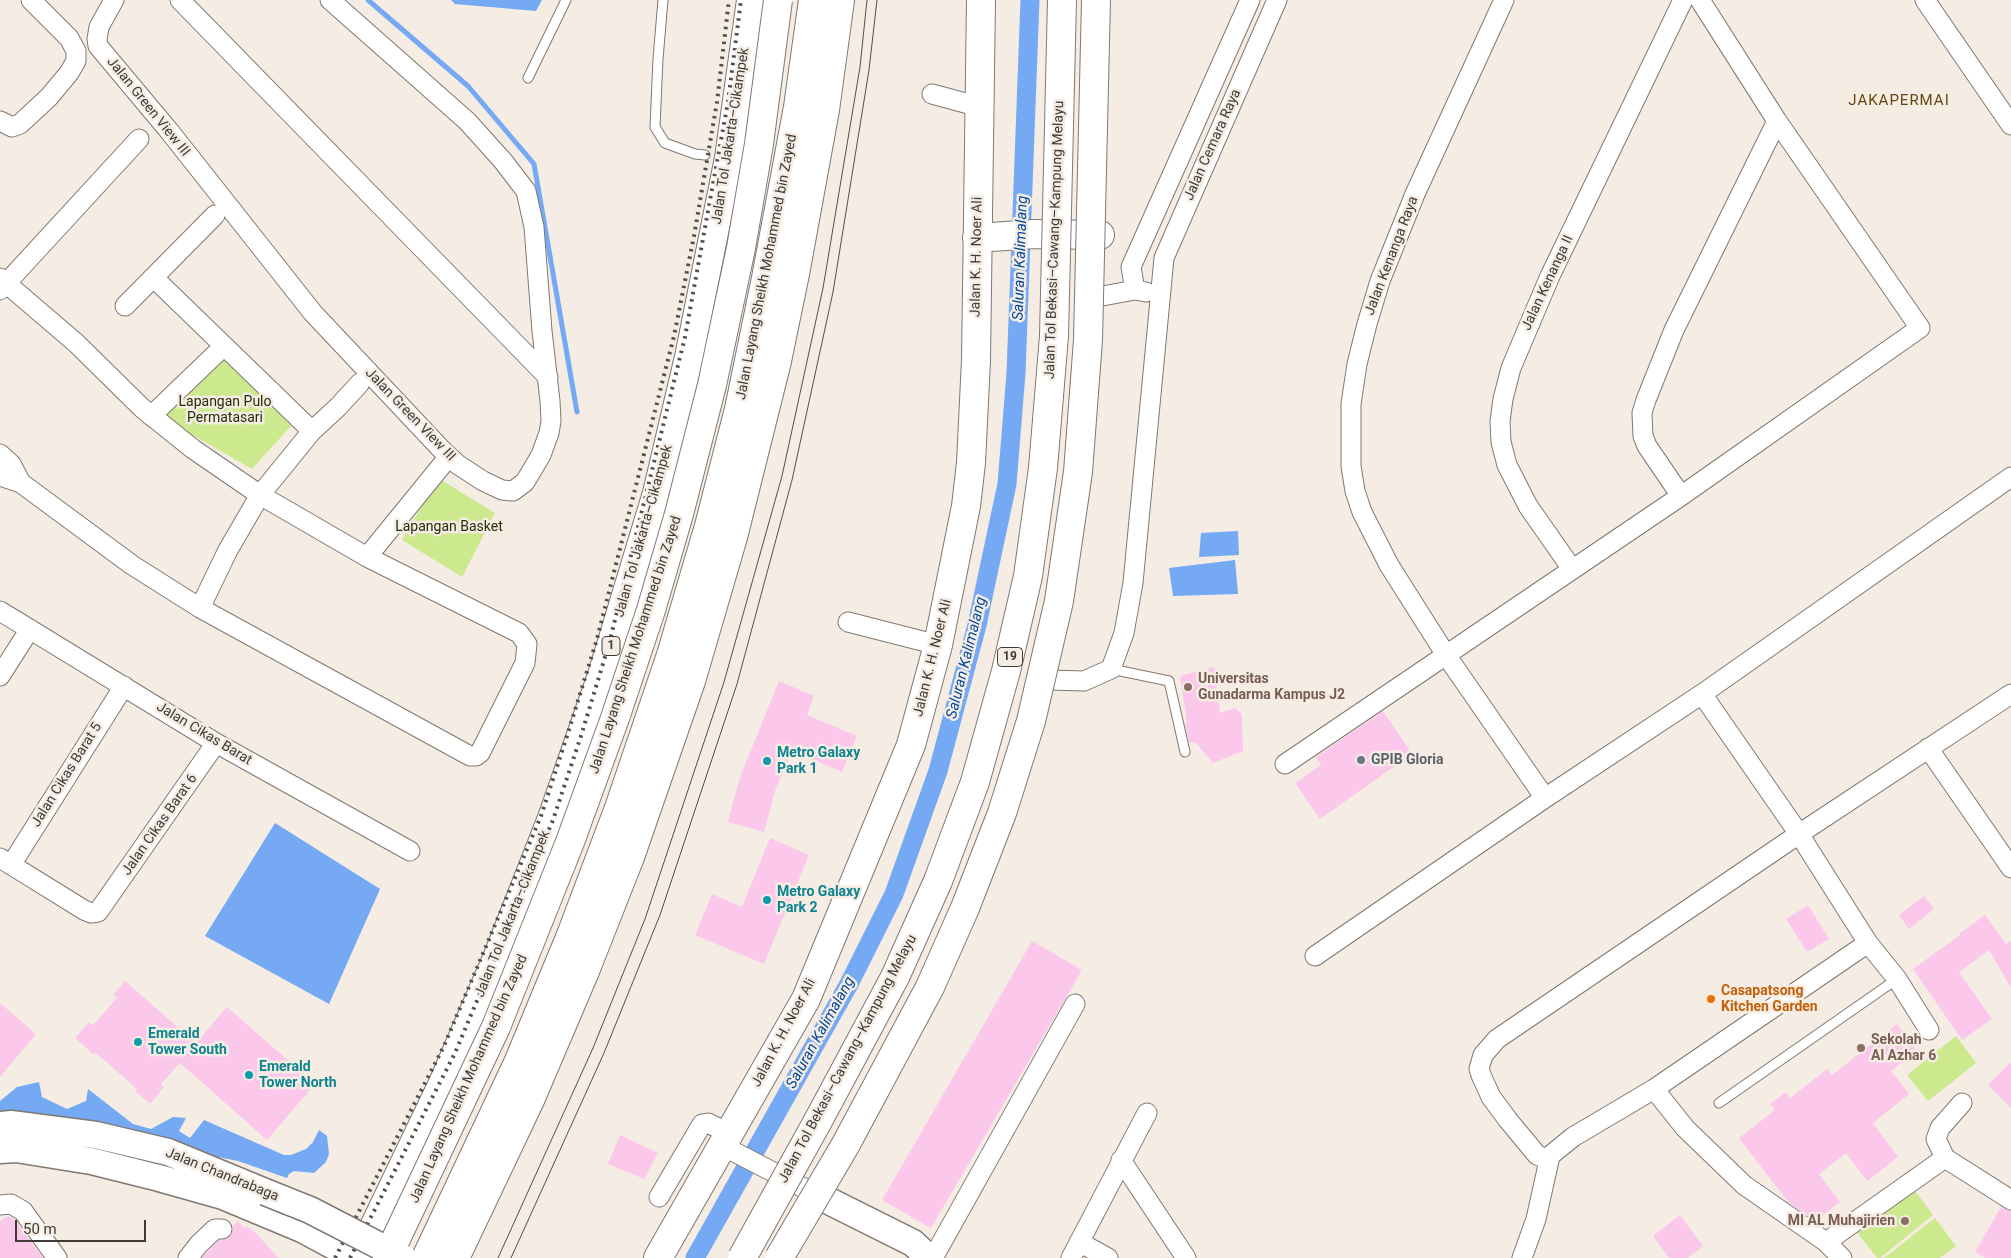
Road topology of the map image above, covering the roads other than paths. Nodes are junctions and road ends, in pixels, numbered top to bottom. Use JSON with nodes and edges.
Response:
{"nodes":[{"id":1,"x":31,"y":0,"type":"edge"},
{"id":2,"x":114,"y":0,"type":"edge"},
{"id":3,"x":180,"y":0,"type":"edge"},
{"id":4,"x":330,"y":0,"type":"edge"},
{"id":5,"x":566,"y":0,"type":"edge"},
{"id":6,"x":663,"y":0,"type":"edge"},
{"id":7,"x":751,"y":0,"type":"edge"},
{"id":8,"x":778,"y":0,"type":"edge"},
{"id":9,"x":813,"y":0,"type":"edge"},
{"id":10,"x":840,"y":0,"type":"edge"},
{"id":11,"x":981,"y":0,"type":"edge"},
{"id":12,"x":1062,"y":0,"type":"edge"},
{"id":13,"x":1096,"y":0,"type":"edge"},
{"id":14,"x":1106,"y":0,"type":"edge"},
{"id":15,"x":1250,"y":0,"type":"edge"},
{"id":16,"x":1277,"y":0,"type":"edge"},
{"id":17,"x":1504,"y":0,"type":"edge"},
{"id":18,"x":1683,"y":0,"type":"edge"},
{"id":19,"x":1700,"y":0,"type":"edge"},
{"id":20,"x":1925,"y":0,"type":"edge"},
{"id":21,"x":528,"y":78,"type":"dead end"},
{"id":22,"x":932,"y":94,"type":"dead end"},
{"id":23,"x":980,"y":107,"type":"junction"},
{"id":24,"x":0,"y":121,"type":"edge"},
{"id":25,"x":1777,"y":121,"type":"junction"},
{"id":26,"x":2011,"y":125,"type":"edge"},
{"id":27,"x":139,"y":139,"type":"dead end"},
{"id":28,"x":705,"y":155,"type":"dead end"},
{"id":29,"x":215,"y":215,"type":"dead end"},
{"id":30,"x":1100,"y":235,"type":"junction"},
{"id":31,"x":984,"y":237,"type":"junction"},
{"id":32,"x":154,"y":278,"type":"junction"},
{"id":33,"x":2,"y":284,"type":"edge"},
{"id":34,"x":1136,"y":290,"type":"junction"},
{"id":35,"x":1160,"y":293,"type":"junction"},
{"id":36,"x":1097,"y":297,"type":"junction"},
{"id":37,"x":125,"y":306,"type":"dead end"},
{"id":38,"x":224,"y":346,"type":"junction"},
{"id":39,"x":548,"y":377,"type":"junction"},
{"id":40,"x":360,"y":383,"type":"dead end"},
{"id":41,"x":151,"y":416,"type":"junction"},
{"id":42,"x":312,"y":431,"type":"junction"},
{"id":43,"x":0,"y":454,"type":"edge"},
{"id":44,"x":442,"y":465,"type":"dead end"},
{"id":45,"x":0,"y":476,"type":"edge"},
{"id":46,"x":2011,"y":477,"type":"edge"},
{"id":47,"x":21,"y":483,"type":"junction"},
{"id":48,"x":260,"y":495,"type":"junction"},
{"id":49,"x":1681,"y":496,"type":"junction"},
{"id":50,"x":367,"y":557,"type":"junction"},
{"id":51,"x":1572,"y":569,"type":"junction"},
{"id":52,"x":200,"y":608,"type":"junction"},
{"id":53,"x":0,"y":611,"type":"edge"},
{"id":54,"x":848,"y":622,"type":"dead end"},
{"id":55,"x":30,"y":629,"type":"junction"},
{"id":56,"x":938,"y":645,"type":"junction"},
{"id":57,"x":1446,"y":655,"type":"junction"},
{"id":58,"x":1111,"y":668,"type":"junction"},
{"id":59,"x":0,"y":676,"type":"edge"},
{"id":60,"x":1048,"y":680,"type":"junction"},
{"id":61,"x":124,"y":686,"type":"junction"},
{"id":62,"x":1702,"y":694,"type":"junction"},
{"id":63,"x":2011,"y":694,"type":"edge"},
{"id":64,"x":216,"y":743,"type":"junction"},
{"id":65,"x":1928,"y":748,"type":"junction"},
{"id":66,"x":1185,"y":752,"type":"dead end"},
{"id":67,"x":1285,"y":764,"type":"dead end"},
{"id":68,"x":1545,"y":798,"type":"junction"},
{"id":69,"x":1799,"y":834,"type":"junction"},
{"id":70,"x":410,"y":851,"type":"dead end"},
{"id":71,"x":5,"y":861,"type":"edge"},
{"id":72,"x":2011,"y":868,"type":"edge"},
{"id":73,"x":1868,"y":943,"type":"junction"},
{"id":74,"x":1315,"y":956,"type":"dead end"},
{"id":75,"x":1897,"y":979,"type":"junction"},
{"id":76,"x":1074,"y":1004,"type":"dead end"},
{"id":77,"x":1929,"y":1030,"type":"dead end"},
{"id":78,"x":1654,"y":1089,"type":"junction"},
{"id":79,"x":1719,"y":1103,"type":"dead end"},
{"id":80,"x":1962,"y":1103,"type":"dead end"},
{"id":81,"x":1147,"y":1113,"type":"dead end"},
{"id":82,"x":0,"y":1125,"type":"edge"},
{"id":83,"x":728,"y":1143,"type":"junction"},
{"id":84,"x":0,"y":1150,"type":"edge"},
{"id":85,"x":1550,"y":1156,"type":"junction"},
{"id":86,"x":1945,"y":1158,"type":"junction"},
{"id":87,"x":1121,"y":1160,"type":"junction"},
{"id":88,"x":659,"y":1197,"type":"dead end"},
{"id":89,"x":2011,"y":1200,"type":"edge"},
{"id":90,"x":818,"y":1204,"type":"junction"},
{"id":91,"x":0,"y":1205,"type":"edge"},
{"id":92,"x":222,"y":1229,"type":"dead end"},
{"id":93,"x":1826,"y":1242,"type":"junction"},
{"id":94,"x":1075,"y":1250,"type":"edge"},
{"id":95,"x":58,"y":1258,"type":"edge"},
{"id":96,"x":188,"y":1258,"type":"edge"},
{"id":97,"x":357,"y":1258,"type":"edge"},
{"id":98,"x":387,"y":1258,"type":"edge"},
{"id":99,"x":403,"y":1258,"type":"edge"},
{"id":100,"x":426,"y":1258,"type":"edge"},
{"id":101,"x":455,"y":1258,"type":"edge"},
{"id":102,"x":658,"y":1258,"type":"edge"},
{"id":103,"x":742,"y":1258,"type":"edge"},
{"id":104,"x":780,"y":1258,"type":"edge"},
{"id":105,"x":788,"y":1258,"type":"edge"},
{"id":106,"x":907,"y":1258,"type":"edge"},
{"id":107,"x":929,"y":1258,"type":"edge"},
{"id":108,"x":933,"y":1258,"type":"edge"},
{"id":109,"x":1108,"y":1258,"type":"edge"},
{"id":110,"x":1186,"y":1258,"type":"edge"},
{"id":111,"x":1522,"y":1258,"type":"edge"},
{"id":112,"x":1842,"y":1258,"type":"edge"}],
"edges":[{"from":1,"to":24,"type":"street"},
{"from":2,"to":39,"type":"street","name":"Jalan Green View III"},
{"from":3,"to":39,"type":"street"},
{"from":4,"to":39,"type":"street","name":"Jalan Green View III"},
{"from":5,"to":21,"type":"lane"},
{"from":6,"to":28,"type":"lane"},
{"from":7,"to":97,"type":"main road","name":"Jalan Tol Jakarta–Cikampek","number":"1"},
{"from":8,"to":98,"type":"main road","name":"Jalan Layang Sheikh Mohammed bin Zayed","number":"1","bridge":true},
{"from":9,"to":100,"type":"main road","name":"Jalan Layang Sheikh Mohammed bin Zayed"},
{"from":10,"to":101,"type":"main road"},
{"from":11,"to":23,"type":"main road","name":"Jalan K. H. Noer Ali"},
{"from":12,"to":103,"type":"main road","name":"Jalan Tol Bekasi–Cawang–Kampung Melayu","number":"19","bridge":true},
{"from":13,"to":104,"type":"main road","bridge":true},
{"from":14,"to":30,"type":"main road"},
{"from":15,"to":34,"type":"street","name":"Jalan Cemara Raya"},
{"from":16,"to":35,"type":"street","name":"Jalan Cemara Raya"},
{"from":17,"to":57,"type":"street","name":"Jalan Kenanga Raya"},
{"from":18,"to":51,"type":"street","name":"Jalan Kenanga II"},
{"from":19,"to":25,"type":"street"},
{"from":20,"to":26,"type":"street"},
{"from":22,"to":23,"type":"street"},
{"from":23,"to":31,"type":"main road","name":"Jalan K. H. Noer Ali"},
{"from":25,"to":49,"type":"street"},
{"from":25,"to":49,"type":"street"},
{"from":27,"to":33,"type":"street"},
{"from":29,"to":32,"type":"street"},
{"from":30,"to":31,"type":"main road"},
{"from":30,"to":36,"type":"main road"},
{"from":31,"to":56,"type":"main road","name":"Jalan K. H. Noer Ali"},
{"from":32,"to":37,"type":"street"},
{"from":32,"to":38,"type":"street"},
{"from":33,"to":41,"type":"street"},
{"from":34,"to":35,"type":"street"},
{"from":34,"to":36,"type":"street"},
{"from":35,"to":58,"type":"street","name":"Jalan Cemara Raya"},
{"from":36,"to":60,"type":"main road"},
{"from":38,"to":41,"type":"street"},
{"from":38,"to":42,"type":"street"},
{"from":40,"to":42,"type":"street"},
{"from":41,"to":48,"type":"street"},
{"from":42,"to":48,"type":"street"},
{"from":43,"to":47,"type":"street"},
{"from":44,"to":50,"type":"street"},
{"from":45,"to":47,"type":"street"},
{"from":46,"to":62,"type":"street"},
{"from":47,"to":52,"type":"street"},
{"from":48,"to":50,"type":"street"},
{"from":48,"to":52,"type":"street"},
{"from":49,"to":51,"type":"street"},
{"from":50,"to":52,"type":"street"},
{"from":51,"to":57,"type":"street"},
{"from":53,"to":55,"type":"street","name":"Jalan Cikas Barat"},
{"from":54,"to":56,"type":"street"},
{"from":55,"to":59,"type":"street"},
{"from":55,"to":61,"type":"street","name":"Jalan Cikas Barat"},
{"from":56,"to":83,"type":"main road","name":"Jalan K. H. Noer Ali"},
{"from":57,"to":67,"type":"street"},
{"from":57,"to":68,"type":"street","name":"Jalan Kenanga Raya"},
{"from":58,"to":60,"type":"street"},
{"from":58,"to":66,"type":"lane"},
{"from":60,"to":90,"type":"main road"},
{"from":61,"to":64,"type":"street","name":"Jalan Cikas Barat"},
{"from":61,"to":71,"type":"street","name":"Jalan Cikas Barat 5"},
{"from":62,"to":68,"type":"street"},
{"from":62,"to":69,"type":"street"},
{"from":63,"to":65,"type":"street"},
{"from":64,"to":70,"type":"street","name":"Jalan Cikas Barat"},
{"from":64,"to":71,"type":"street","name":"Jalan Cikas Barat 6"},
{"from":65,"to":69,"type":"street"},
{"from":65,"to":72,"type":"street"},
{"from":68,"to":74,"type":"street"},
{"from":69,"to":73,"type":"street"},
{"from":69,"to":85,"type":"street"},
{"from":73,"to":75,"type":"street"},
{"from":73,"to":78,"type":"street"},
{"from":75,"to":77,"type":"street"},
{"from":75,"to":79,"type":"lane"},
{"from":76,"to":108,"type":"street"},
{"from":78,"to":85,"type":"street"},
{"from":78,"to":93,"type":"street"},
{"from":80,"to":86,"type":"street"},
{"from":81,"to":87,"type":"street"},
{"from":82,"to":99,"type":"street","name":"Jalan Chandrabaga","bridge":true},
{"from":83,"to":88,"type":"street"},
{"from":83,"to":90,"type":"street"},
{"from":83,"to":102,"type":"main road","name":"Jalan K. H. Noer Ali"},
{"from":84,"to":97,"type":"street","name":"Jalan Chandrabaga"},
{"from":85,"to":111,"type":"street"},
{"from":86,"to":89,"type":"street"},
{"from":86,"to":93,"type":"street"},
{"from":87,"to":94,"type":"street"},
{"from":87,"to":110,"type":"street"},
{"from":90,"to":105,"type":"main road"},
{"from":90,"to":106,"type":"street"},
{"from":90,"to":107,"type":"street"},
{"from":91,"to":95,"type":"street"},
{"from":92,"to":96,"type":"street"},
{"from":93,"to":112,"type":"street"},
{"from":94,"to":109,"type":"street"}]}
